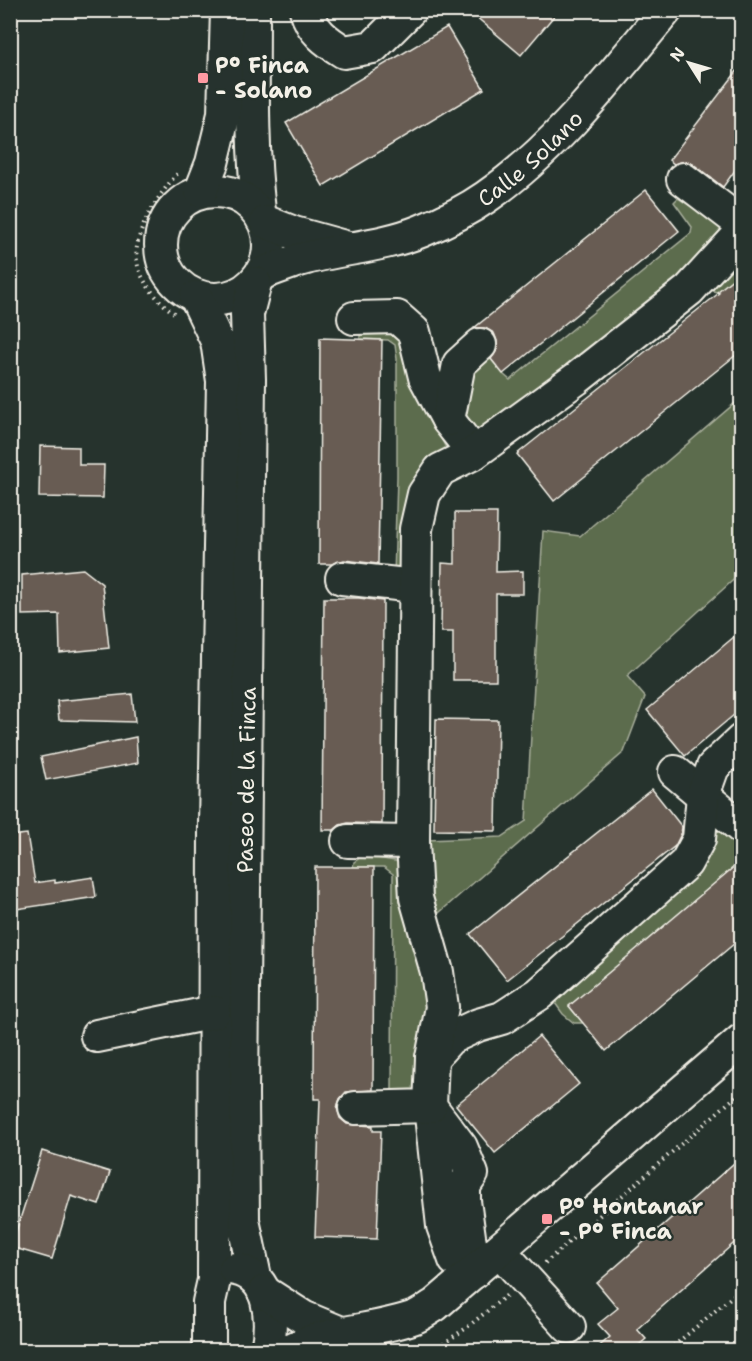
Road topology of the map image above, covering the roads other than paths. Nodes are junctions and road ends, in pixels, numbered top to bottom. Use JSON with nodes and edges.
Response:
{"nodes":[{"id":1,"x":227,"y":10,"type":"edge"},
{"id":2,"x":253,"y":10,"type":"edge"},
{"id":3,"x":306,"y":10,"type":"edge"},
{"id":4,"x":410,"y":10,"type":"edge"},
{"id":5,"x":666,"y":10,"type":"edge"},
{"id":6,"x":683,"y":179,"type":"dead end"},
{"id":7,"x":201,"y":191,"type":"junction"},
{"id":8,"x":262,"y":216,"type":"junction"},
{"id":9,"x":741,"y":224,"type":"edge"},
{"id":10,"x":741,"y":232,"type":"edge"},
{"id":11,"x":352,"y":249,"type":"junction"},
{"id":12,"x":259,"y":278,"type":"junction"},
{"id":13,"x":196,"y":297,"type":"junction"},
{"id":14,"x":354,"y":318,"type":"dead end"},
{"id":15,"x":480,"y":345,"type":"dead end"},
{"id":16,"x":448,"y":420,"type":"junction"},
{"id":17,"x":474,"y":453,"type":"junction"},
{"id":18,"x":342,"y":578,"type":"dead end"},
{"id":19,"x":415,"y":586,"type":"junction"},
{"id":20,"x":741,"y":740,"type":"edge"},
{"id":21,"x":675,"y":772,"type":"dead end"},
{"id":22,"x":703,"y":795,"type":"junction"},
{"id":23,"x":741,"y":828,"type":"edge"},
{"id":24,"x":348,"y":841,"type":"dead end"},
{"id":25,"x":413,"y":842,"type":"junction"},
{"id":26,"x":214,"y":1012,"type":"junction"},
{"id":27,"x":97,"y":1036,"type":"dead end"},
{"id":28,"x":741,"y":1040,"type":"edge"},
{"id":29,"x":432,"y":1058,"type":"junction"},
{"id":30,"x":430,"y":1106,"type":"junction"},
{"id":31,"x":355,"y":1108,"type":"dead end"},
{"id":32,"x":499,"y":1250,"type":"junction"},
{"id":33,"x":474,"y":1272,"type":"junction"},
{"id":34,"x":214,"y":1280,"type":"junction"},
{"id":35,"x":260,"y":1284,"type":"junction"},
{"id":36,"x":569,"y":1327,"type":"dead end"},
{"id":37,"x":339,"y":1332,"type":"junction"},
{"id":38,"x":209,"y":1350,"type":"edge"},
{"id":39,"x":267,"y":1350,"type":"edge"},
{"id":40,"x":290,"y":1350,"type":"edge"}],
"edges":[{"from":1,"to":7,"type":"street"},
{"from":2,"to":8,"type":"street"},
{"from":3,"to":4,"type":"street"},
{"from":5,"to":11,"type":"street","name":"Calle Solano"},
{"from":6,"to":9,"type":"street"},
{"from":7,"to":8,"type":"street"},
{"from":7,"to":13,"type":"street"},
{"from":8,"to":11,"type":"street"},
{"from":8,"to":12,"type":"street"},
{"from":10,"to":17,"type":"street"},
{"from":11,"to":12,"type":"street","name":"Calle Solano"},
{"from":12,"to":13,"type":"street"},
{"from":12,"to":35,"type":"street","name":"Paseo de la Finca"},
{"from":13,"to":26,"type":"street","name":"Paseo de la Finca"},
{"from":14,"to":16,"type":"street"},
{"from":15,"to":16,"type":"street"},
{"from":16,"to":17,"type":"street"},
{"from":17,"to":19,"type":"street"},
{"from":18,"to":19,"type":"street"},
{"from":19,"to":25,"type":"street"},
{"from":20,"to":22,"type":"street"},
{"from":21,"to":22,"type":"street"},
{"from":22,"to":23,"type":"street"},
{"from":22,"to":29,"type":"street"},
{"from":24,"to":25,"type":"street"},
{"from":25,"to":29,"type":"street"},
{"from":26,"to":27,"type":"street"},
{"from":26,"to":34,"type":"street","name":"Paseo de la Finca"},
{"from":28,"to":32,"type":"street"},
{"from":29,"to":30,"type":"street"},
{"from":30,"to":31,"type":"street"},
{"from":30,"to":33,"type":"street"},
{"from":32,"to":33,"type":"street"},
{"from":32,"to":36,"type":"street"},
{"from":33,"to":37,"type":"street"},
{"from":34,"to":35,"type":"street"},
{"from":34,"to":38,"type":"street","name":"Paseo de la Finca"},
{"from":35,"to":37,"type":"street"},
{"from":35,"to":39,"type":"street","name":"Paseo de la Finca"},
{"from":37,"to":40,"type":"street"}]}
